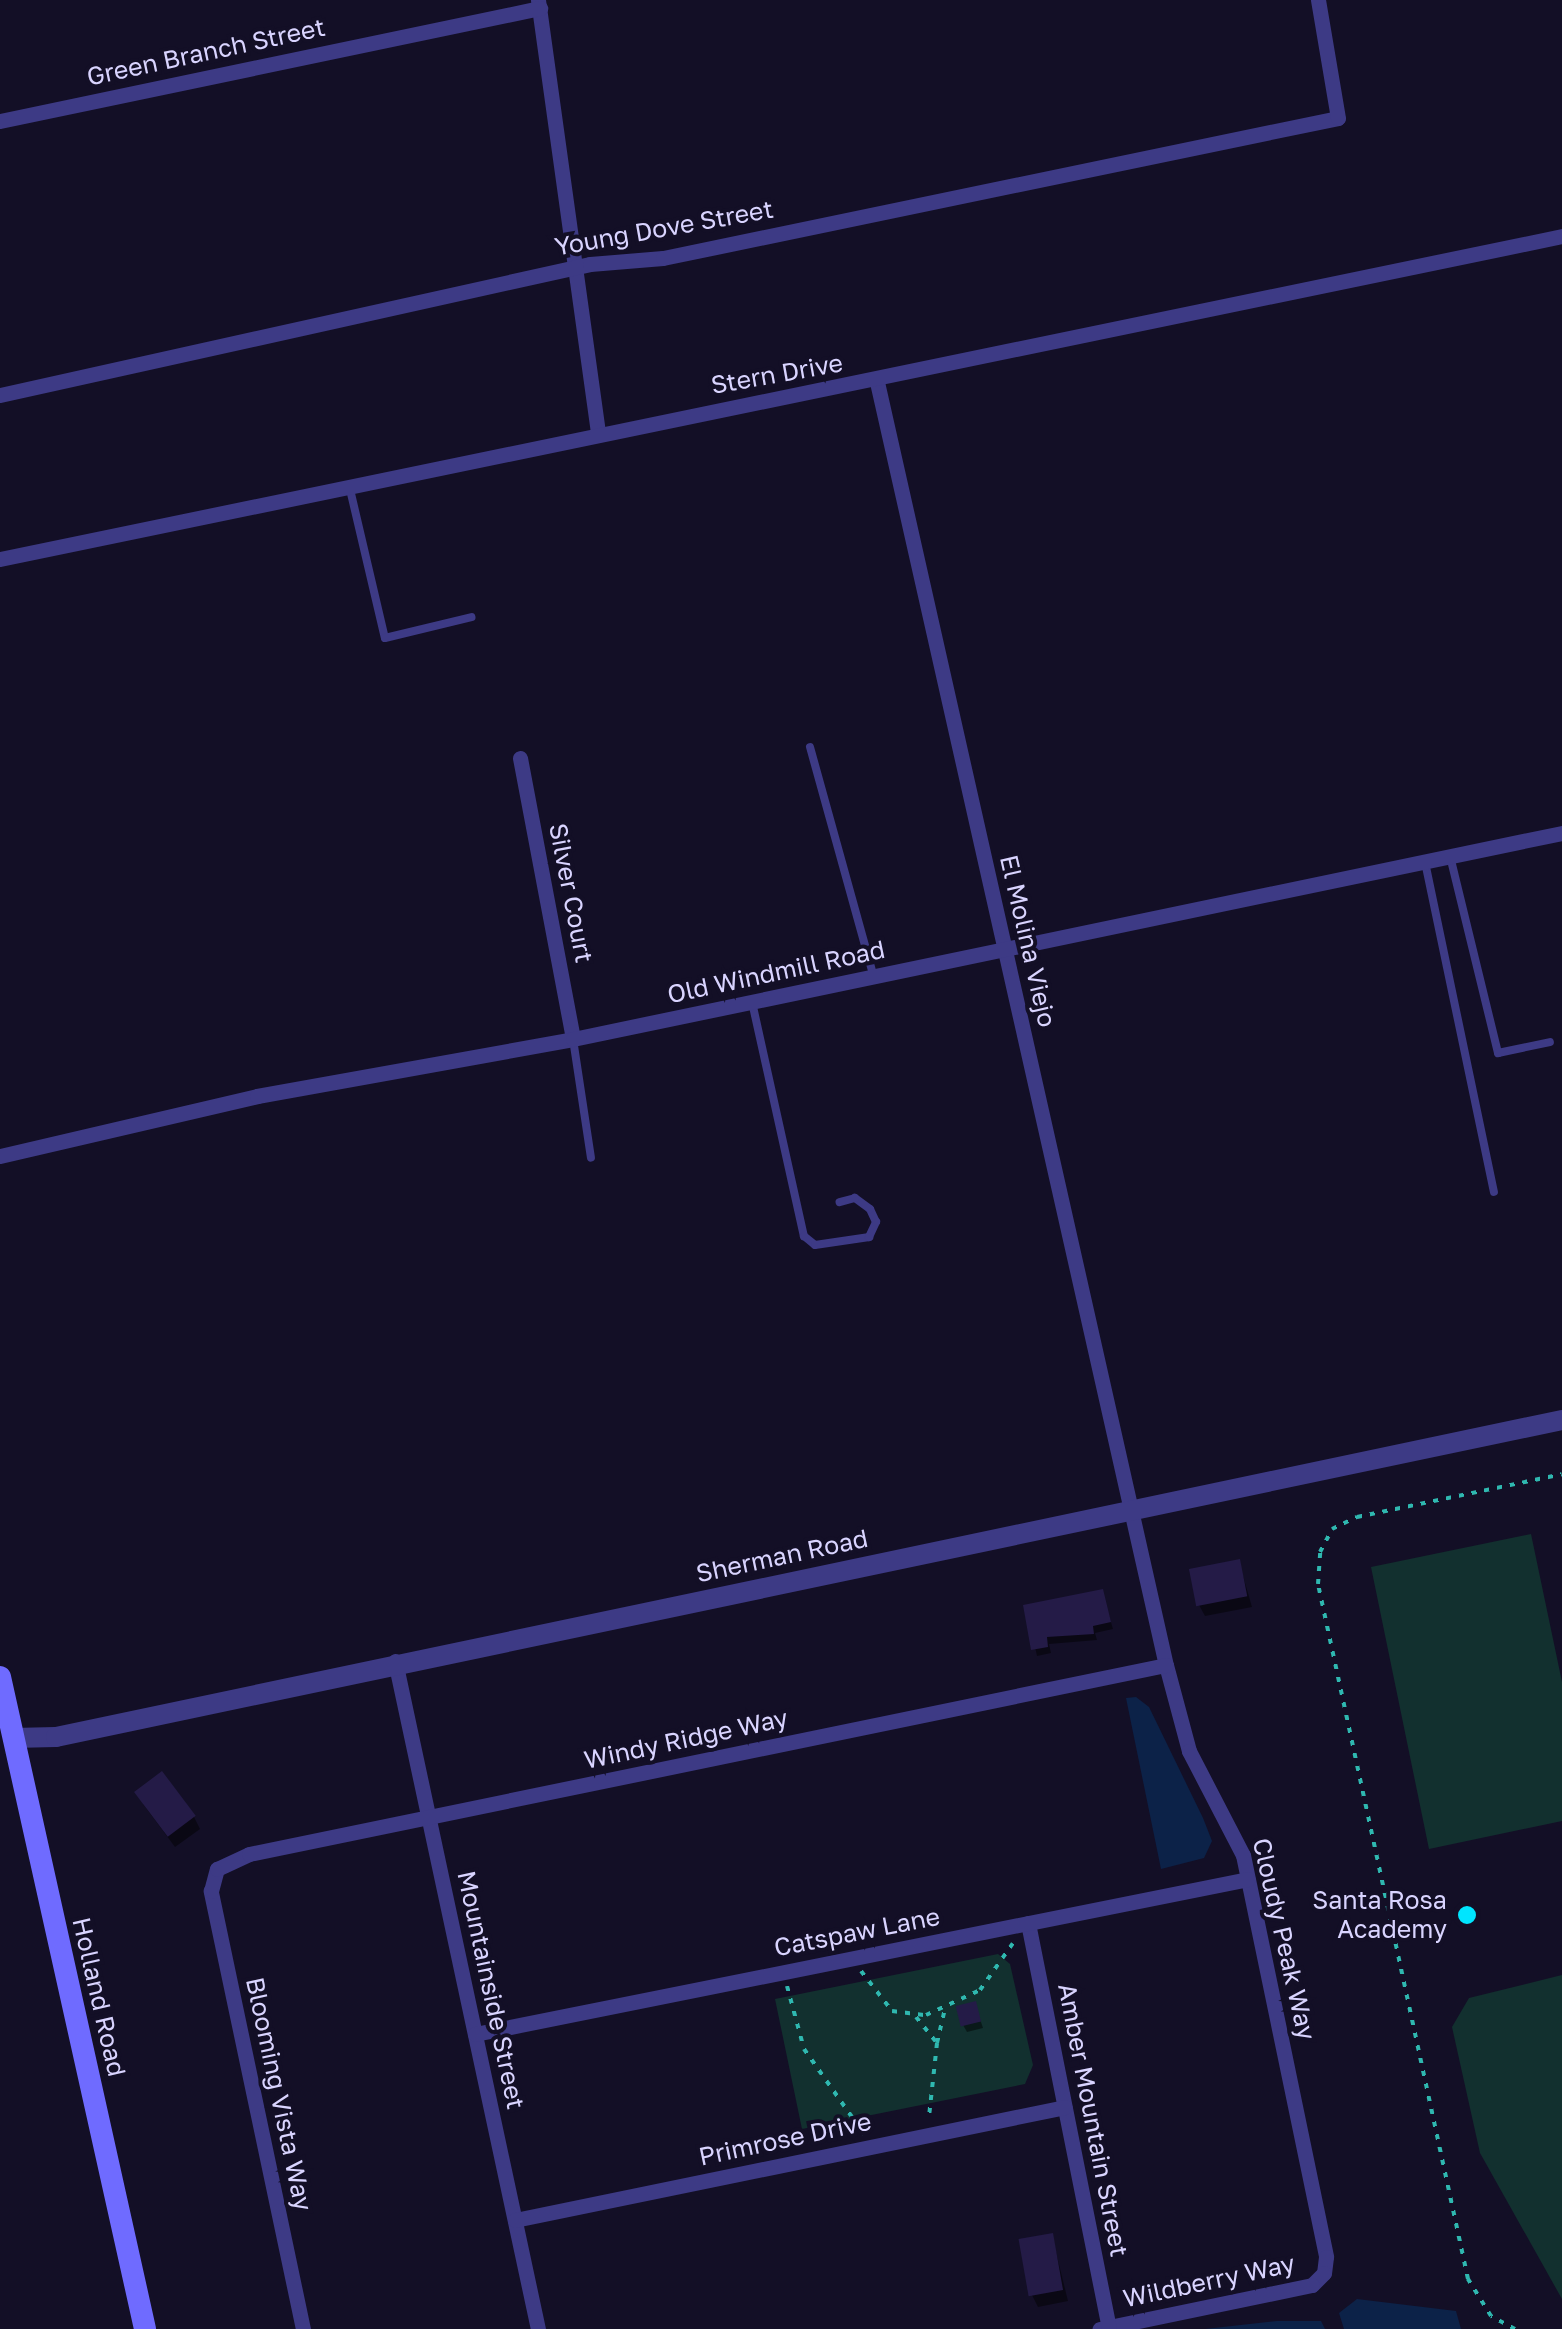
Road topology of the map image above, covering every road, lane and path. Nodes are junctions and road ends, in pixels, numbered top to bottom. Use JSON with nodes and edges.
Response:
{"nodes":[{"id":1,"x":1318,"y":0,"type":"edge"},
{"id":2,"x":539,"y":4,"type":"edge"},
{"id":3,"x":0,"y":121,"type":"edge"},
{"id":4,"x":1562,"y":236,"type":"edge"},
{"id":5,"x":576,"y":268,"type":"junction"},
{"id":6,"x":877,"y":382,"type":"junction"},
{"id":7,"x":0,"y":395,"type":"edge"},
{"id":8,"x":598,"y":431,"type":"junction"},
{"id":9,"x":349,"y":484,"type":"junction"},
{"id":10,"x":0,"y":560,"type":"edge"},
{"id":11,"x":472,"y":616,"type":"dead end"},
{"id":12,"x":810,"y":747,"type":"dead end"},
{"id":13,"x":520,"y":758,"type":"dead end"},
{"id":14,"x":1562,"y":833,"type":"edge"},
{"id":15,"x":1450,"y":856,"type":"junction"},
{"id":16,"x":1425,"y":862,"type":"junction"},
{"id":17,"x":1004,"y":950,"type":"junction"},
{"id":18,"x":874,"y":977,"type":"junction"},
{"id":19,"x":752,"y":1002,"type":"junction"},
{"id":20,"x":573,"y":1039,"type":"junction"},
{"id":21,"x":1550,"y":1042,"type":"dead end"},
{"id":22,"x":0,"y":1156,"type":"edge"},
{"id":23,"x":591,"y":1158,"type":"dead end"},
{"id":24,"x":1494,"y":1192,"type":"dead end"},
{"id":25,"x":840,"y":1202,"type":"dead end"},
{"id":26,"x":1562,"y":1420,"type":"edge"},
{"id":27,"x":1562,"y":1474,"type":"edge"},
{"id":28,"x":1134,"y":1510,"type":"junction"},
{"id":29,"x":395,"y":1661,"type":"junction"},
{"id":30,"x":1166,"y":1665,"type":"junction"},
{"id":31,"x":0,"y":1677,"type":"edge"},
{"id":32,"x":4,"y":1740,"type":"edge"},
{"id":33,"x":429,"y":1816,"type":"junction"},
{"id":34,"x":218,"y":1869,"type":"joint"},
{"id":35,"x":1248,"y":1879,"type":"junction"},
{"id":36,"x":1028,"y":1923,"type":"junction"},
{"id":37,"x":857,"y":1957,"type":"junction"},
{"id":38,"x":783,"y":1972,"type":"junction"},
{"id":39,"x":945,"y":2008,"type":"junction"},
{"id":40,"x":916,"y":2016,"type":"junction"},
{"id":41,"x":475,"y":2034,"type":"junction"},
{"id":42,"x":938,"y":2043,"type":"junction"},
{"id":43,"x":1065,"y":2107,"type":"junction"},
{"id":44,"x":931,"y":2134,"type":"junction"},
{"id":45,"x":867,"y":2148,"type":"junction"},
{"id":46,"x":515,"y":2220,"type":"junction"},
{"id":47,"x":1324,"y":2273,"type":"joint"},
{"id":48,"x":1105,"y":2328,"type":"edge"},
{"id":49,"x":145,"y":2329,"type":"edge"},
{"id":50,"x":304,"y":2329,"type":"edge"},
{"id":51,"x":538,"y":2329,"type":"edge"},
{"id":52,"x":1516,"y":2329,"type":"edge"}],
"edges":[{"from":1,"to":5,"type":"street","name":"Young Dove Street"},
{"from":2,"to":3,"type":"street","name":"Green Branch Street"},
{"from":2,"to":5,"type":"street"},
{"from":4,"to":6,"type":"street","name":"Stern Drive"},
{"from":5,"to":7,"type":"street","name":"Young Dove Street"},
{"from":5,"to":8,"type":"street"},
{"from":6,"to":8,"type":"street","name":"Stern Drive"},
{"from":6,"to":17,"type":"street","name":"El Molina Viejo"},
{"from":8,"to":9,"type":"street","name":"Stern Drive"},
{"from":9,"to":10,"type":"street","name":"Stern Drive"},
{"from":9,"to":11,"type":"lane"},
{"from":12,"to":18,"type":"lane"},
{"from":13,"to":20,"type":"street","name":"Silver Court"},
{"from":14,"to":15,"type":"street","name":"Old Windmill Road"},
{"from":15,"to":16,"type":"street","name":"Old Windmill Road"},
{"from":15,"to":21,"type":"lane"},
{"from":16,"to":17,"type":"street","name":"Old Windmill Road"},
{"from":16,"to":24,"type":"lane"},
{"from":17,"to":18,"type":"street","name":"Old Windmill Road"},
{"from":17,"to":28,"type":"street","name":"El Molina Viejo"},
{"from":18,"to":19,"type":"street","name":"Old Windmill Road"},
{"from":19,"to":20,"type":"street","name":"Old Windmill Road"},
{"from":19,"to":25,"type":"lane"},
{"from":20,"to":22,"type":"street","name":"Old Windmill Road"},
{"from":20,"to":23,"type":"lane"},
{"from":26,"to":28,"type":"street","name":"Sherman Road"},
{"from":27,"to":52,"type":"path"},
{"from":28,"to":29,"type":"street","name":"Sherman Road"},
{"from":28,"to":30,"type":"street","name":"Cloudy Peak Way"},
{"from":29,"to":32,"type":"street","name":"Sherman Road"},
{"from":29,"to":33,"type":"street","name":"Mountainside Street"},
{"from":30,"to":33,"type":"street","name":"Windy Ridge Way"},
{"from":30,"to":35,"type":"street","name":"Cloudy Peak Way"},
{"from":31,"to":32,"type":"main road","name":"Holland Road"},
{"from":32,"to":49,"type":"main road","name":"Holland Road"},
{"from":33,"to":34,"type":"street","name":"Windy Ridge Way"},
{"from":33,"to":41,"type":"street","name":"Mountainside Street"},
{"from":34,"to":50,"type":"street","name":"Blooming Vista Way"},
{"from":35,"to":36,"type":"street","name":"Catspaw Lane"},
{"from":35,"to":47,"type":"street","name":"Cloudy Peak Way"},
{"from":36,"to":37,"type":"street","name":"Catspaw Lane"},
{"from":36,"to":39,"type":"path"},
{"from":36,"to":43,"type":"street","name":"Amber Mountain Street"},
{"from":37,"to":38,"type":"street","name":"Catspaw Lane"},
{"from":37,"to":40,"type":"path"},
{"from":38,"to":41,"type":"street","name":"Catspaw Lane"},
{"from":38,"to":45,"type":"path"},
{"from":39,"to":40,"type":"path"},
{"from":39,"to":42,"type":"path"},
{"from":40,"to":42,"type":"path"},
{"from":41,"to":46,"type":"street","name":"Mountainside Street"},
{"from":42,"to":44,"type":"path"},
{"from":43,"to":44,"type":"street","name":"Primrose Drive"},
{"from":43,"to":48,"type":"street","name":"Amber Mountain Street"},
{"from":44,"to":45,"type":"street","name":"Primrose Drive"},
{"from":45,"to":46,"type":"street","name":"Primrose Drive"},
{"from":46,"to":51,"type":"street","name":"Mountainside Street"},
{"from":47,"to":48,"type":"street","name":"Wildberry Way"}]}
